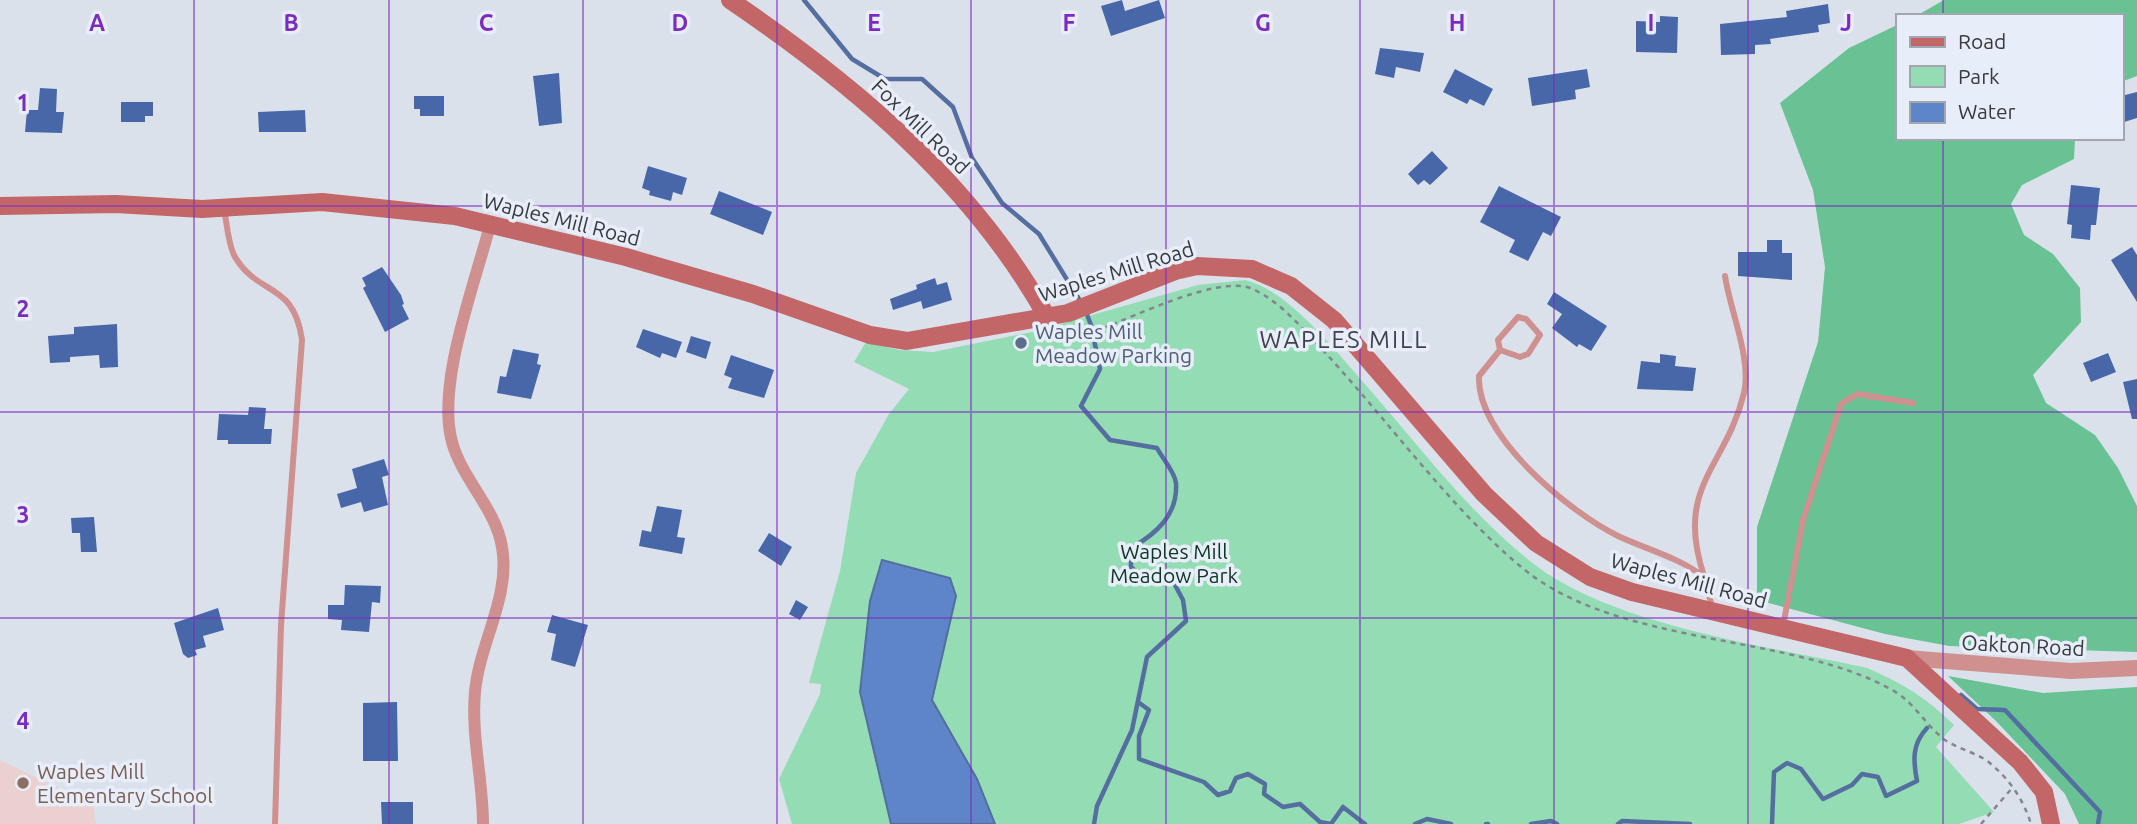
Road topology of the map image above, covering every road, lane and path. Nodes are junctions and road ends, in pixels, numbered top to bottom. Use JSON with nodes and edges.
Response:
{"nodes":[{"id":1,"x":730,"y":0,"type":"edge"},
{"id":2,"x":0,"y":206,"type":"edge"},
{"id":3,"x":223,"y":207,"type":"junction"},
{"id":4,"x":490,"y":225,"type":"junction"},
{"id":5,"x":1725,"y":276,"type":"dead end"},
{"id":6,"x":1046,"y":317,"type":"junction"},
{"id":7,"x":1103,"y":328,"type":"dead end"},
{"id":8,"x":1500,"y":350,"type":"junction"},
{"id":9,"x":1913,"y":403,"type":"dead end"},
{"id":10,"x":1704,"y":578,"type":"junction"},
{"id":11,"x":1714,"y":612,"type":"junction"},
{"id":12,"x":1783,"y":628,"type":"junction"},
{"id":13,"x":1907,"y":658,"type":"junction"},
{"id":14,"x":2137,"y":668,"type":"edge"},
{"id":15,"x":2012,"y":787,"type":"junction"},
{"id":16,"x":275,"y":824,"type":"edge"},
{"id":17,"x":483,"y":824,"type":"edge"},
{"id":18,"x":1981,"y":824,"type":"edge"},
{"id":19,"x":2031,"y":824,"type":"edge"},
{"id":20,"x":2051,"y":824,"type":"edge"}],
"edges":[{"from":1,"to":6,"type":"main road","name":"Fox Mill Road"},
{"from":2,"to":3,"type":"main road","name":"Waples Mill Road"},
{"from":3,"to":4,"type":"main road","name":"Waples Mill Road"},
{"from":3,"to":16,"type":"lane"},
{"from":4,"to":6,"type":"main road","name":"Waples Mill Road"},
{"from":4,"to":17,"type":"street"},
{"from":5,"to":10,"type":"lane"},
{"from":6,"to":11,"type":"main road","name":"Waples Mill Road"},
{"from":7,"to":15,"type":"path"},
{"from":8,"to":8,"type":"lane"},
{"from":8,"to":10,"type":"lane"},
{"from":9,"to":12,"type":"lane"},
{"from":10,"to":11,"type":"lane"},
{"from":11,"to":12,"type":"main road","name":"Waples Mill Road"},
{"from":12,"to":13,"type":"main road","name":"Waples Mill Road"},
{"from":13,"to":14,"type":"street","name":"Oakton Road"},
{"from":13,"to":20,"type":"main road","name":"Waples Mill Road"},
{"from":15,"to":18,"type":"path"},
{"from":15,"to":19,"type":"path"}]}
